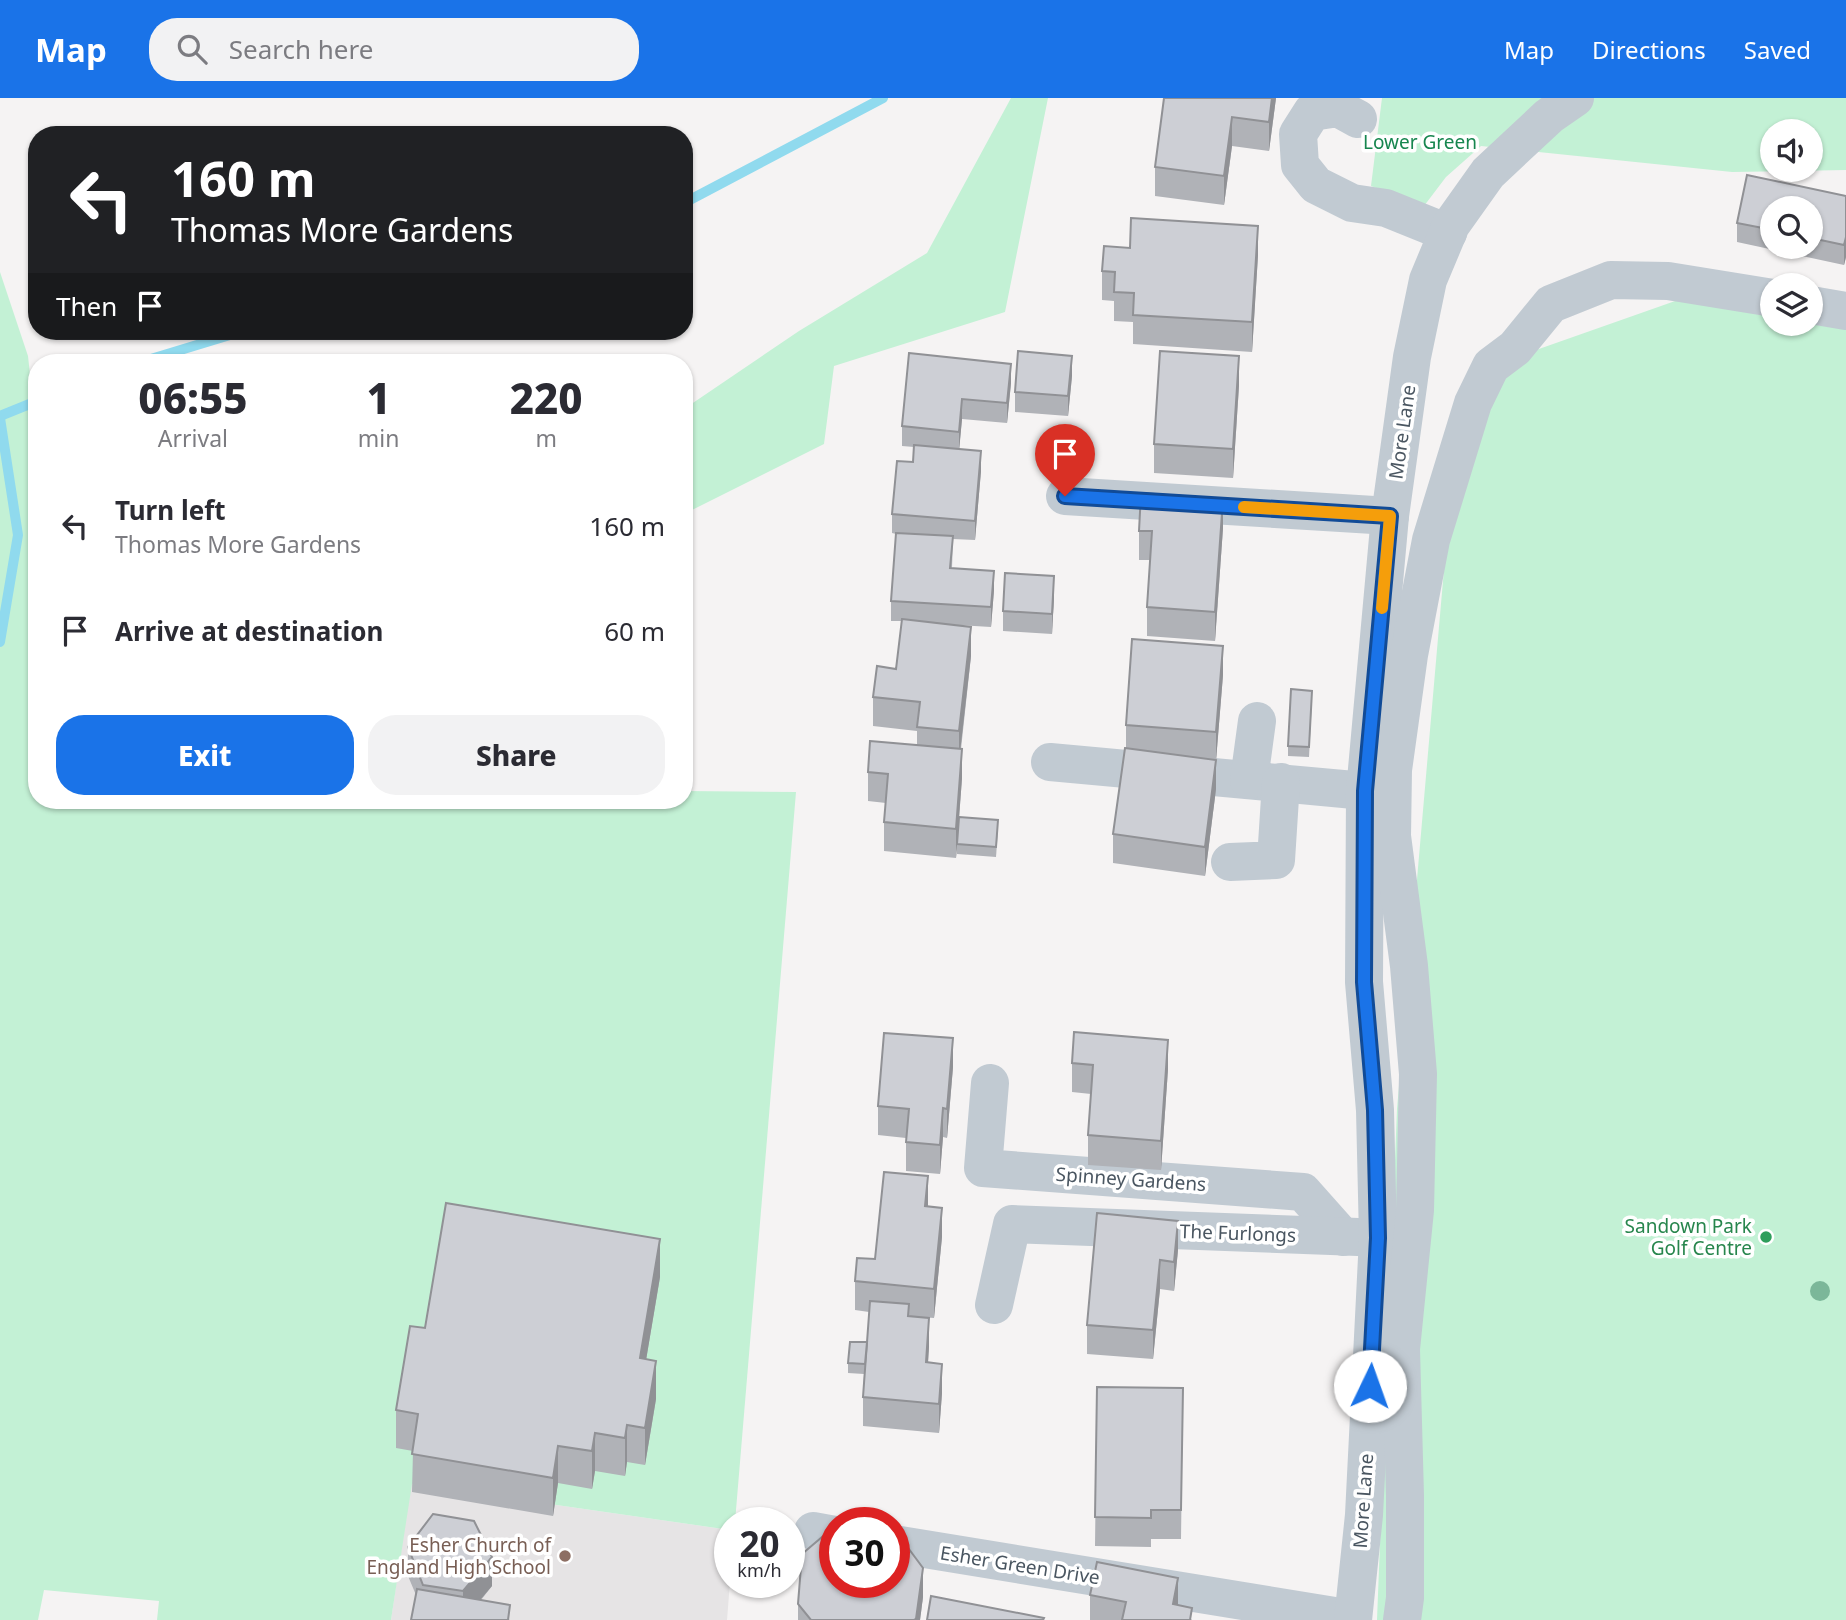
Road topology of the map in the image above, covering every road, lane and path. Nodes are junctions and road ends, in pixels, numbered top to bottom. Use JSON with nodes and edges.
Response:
{"nodes":[{"id":1,"x":1574,"y":98,"type":"edge"},
{"id":2,"x":1358,"y":118,"type":"dead end"},
{"id":3,"x":1447,"y":233,"type":"junction"},
{"id":4,"x":1760,"y":296,"type":"edge"},
{"id":5,"x":1823,"y":307,"type":"edge"},
{"id":6,"x":1846,"y":311,"type":"edge"},
{"id":7,"x":1065,"y":496,"type":"dead end"},
{"id":8,"x":1390,"y":516,"type":"junction"},
{"id":9,"x":1256,"y":721,"type":"dead end"},
{"id":10,"x":1051,"y":762,"type":"dead end"},
{"id":11,"x":1265,"y":781,"type":"junction"},
{"id":12,"x":1365,"y":791,"type":"junction"},
{"id":13,"x":1230,"y":862,"type":"dead end"},
{"id":14,"x":990,"y":1083,"type":"dead end"},
{"id":15,"x":1361,"y":1238,"type":"junction"},
{"id":16,"x":994,"y":1305,"type":"dead end"},
{"id":17,"x":910,"y":1548,"type":"edge"},
{"id":18,"x":1353,"y":1619,"type":"edge"},
{"id":19,"x":1402,"y":1620,"type":"edge"}],
"edges":[{"from":1,"to":3,"type":"street","name":"More Lane"},
{"from":2,"to":3,"type":"street"},
{"from":3,"to":8,"type":"street","name":"More Lane"},
{"from":4,"to":19,"type":"street"},
{"from":5,"to":6,"type":"street"},
{"from":7,"to":8,"type":"street"},
{"from":8,"to":12,"type":"street","name":"More Lane"},
{"from":9,"to":11,"type":"street"},
{"from":10,"to":11,"type":"street"},
{"from":11,"to":12,"type":"street"},
{"from":11,"to":13,"type":"street"},
{"from":12,"to":15,"type":"street","name":"More Lane"},
{"from":14,"to":15,"type":"street","name":"Spinney Gardens"},
{"from":15,"to":16,"type":"street","name":"The Furlongs"},
{"from":15,"to":18,"type":"street","name":"More Lane"},
{"from":17,"to":18,"type":"street","name":"Esher Green Drive"}]}
